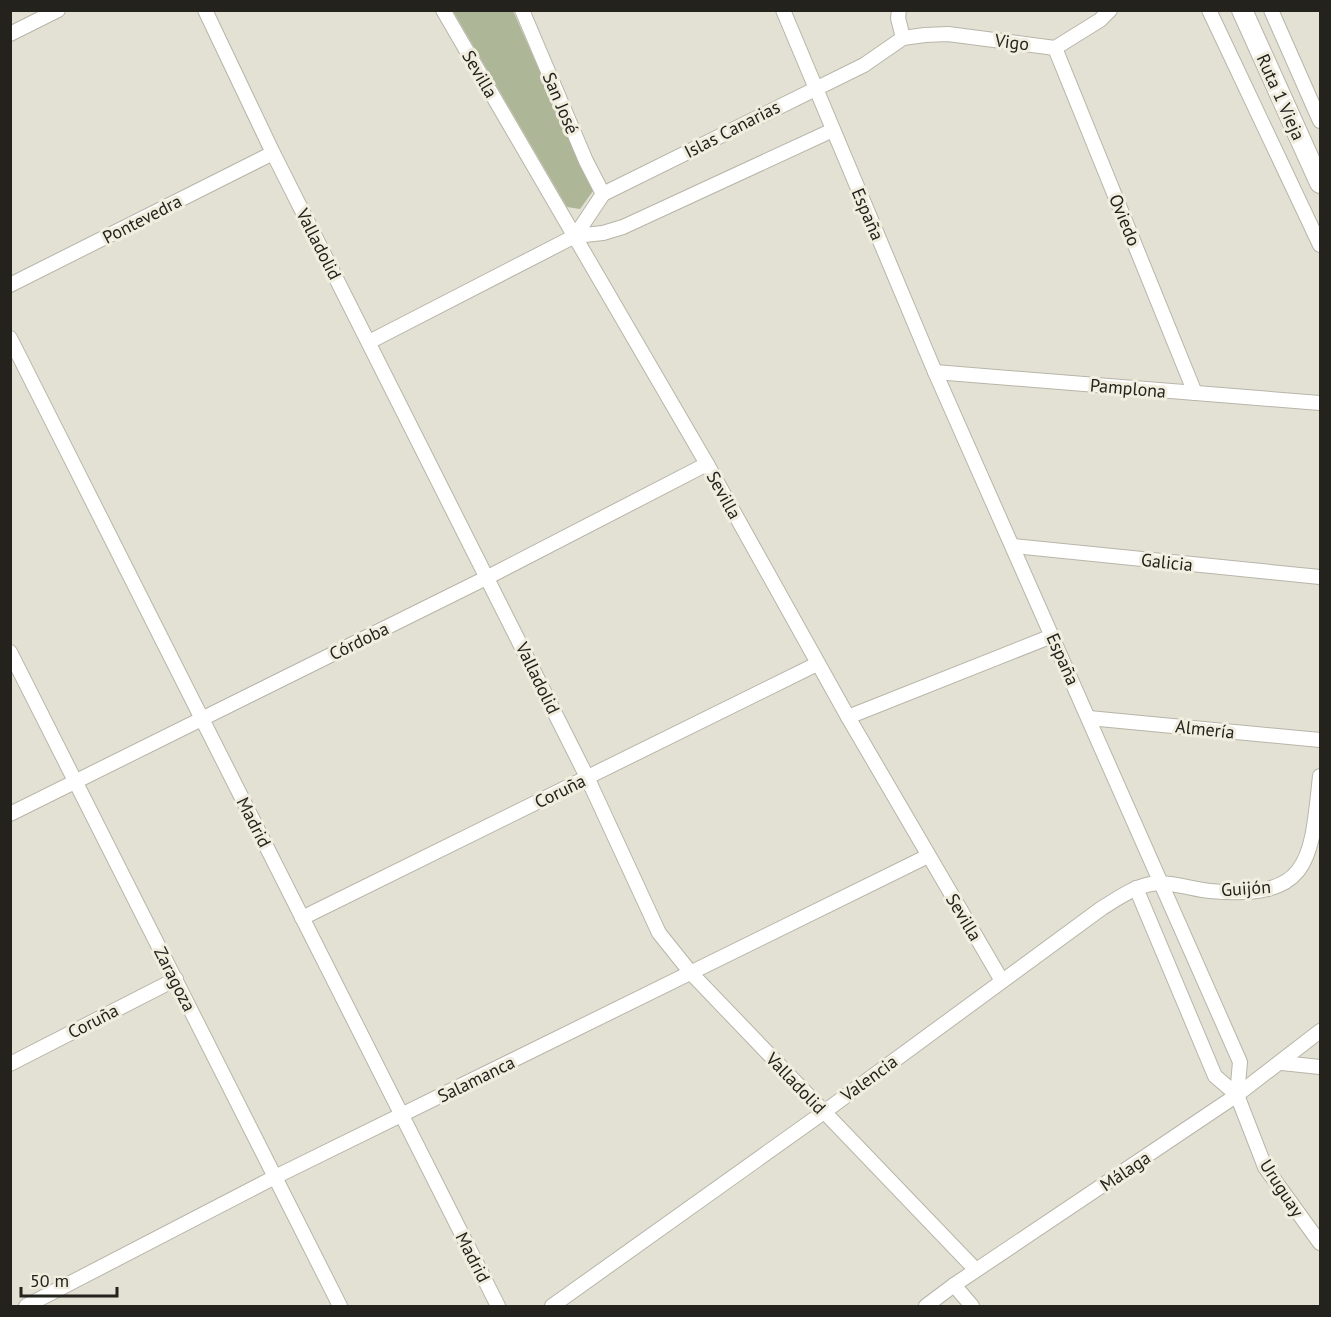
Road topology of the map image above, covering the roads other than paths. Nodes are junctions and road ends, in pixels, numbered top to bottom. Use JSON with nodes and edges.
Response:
{"nodes":[{"id":1,"x":58,"y":10,"type":"edge"},
{"id":2,"x":205,"y":10,"type":"edge"},
{"id":3,"x":443,"y":10,"type":"edge"},
{"id":4,"x":522,"y":10,"type":"edge"},
{"id":5,"x":783,"y":10,"type":"edge"},
{"id":6,"x":899,"y":10,"type":"edge"},
{"id":7,"x":1110,"y":10,"type":"edge"},
{"id":8,"x":1209,"y":10,"type":"edge"},
{"id":9,"x":1242,"y":10,"type":"edge"},
{"id":10,"x":1271,"y":10,"type":"edge"},
{"id":11,"x":10,"y":34,"type":"edge"},
{"id":12,"x":903,"y":38,"type":"junction"},
{"id":13,"x":1055,"y":48,"type":"junction"},
{"id":14,"x":816,"y":87,"type":"junction"},
{"id":15,"x":1319,"y":113,"type":"edge"},
{"id":16,"x":1294,"y":127,"type":"junction"},
{"id":17,"x":833,"y":130,"type":"junction"},
{"id":18,"x":273,"y":153,"type":"junction"},
{"id":19,"x":1320,"y":183,"type":"edge"},
{"id":20,"x":603,"y":194,"type":"junction"},
{"id":21,"x":575,"y":236,"type":"junction"},
{"id":22,"x":1320,"y":245,"type":"edge"},
{"id":23,"x":10,"y":285,"type":"edge"},
{"id":24,"x":10,"y":338,"type":"edge"},
{"id":25,"x":369,"y":342,"type":"junction"},
{"id":26,"x":935,"y":372,"type":"junction"},
{"id":27,"x":1194,"y":393,"type":"junction"},
{"id":28,"x":1320,"y":403,"type":"edge"},
{"id":29,"x":707,"y":464,"type":"junction"},
{"id":30,"x":1014,"y":546,"type":"junction"},
{"id":31,"x":488,"y":577,"type":"junction"},
{"id":32,"x":1320,"y":577,"type":"edge"},
{"id":33,"x":1052,"y":636,"type":"junction"},
{"id":34,"x":10,"y":651,"type":"edge"},
{"id":35,"x":817,"y":664,"type":"junction"},
{"id":36,"x":848,"y":717,"type":"junction"},
{"id":37,"x":1089,"y":718,"type":"junction"},
{"id":38,"x":202,"y":719,"type":"junction"},
{"id":39,"x":1320,"y":740,"type":"edge"},
{"id":40,"x":1320,"y":776,"type":"edge"},
{"id":41,"x":587,"y":777,"type":"junction"},
{"id":42,"x":76,"y":781,"type":"junction"},
{"id":43,"x":10,"y":814,"type":"edge"},
{"id":44,"x":928,"y":855,"type":"junction"},
{"id":45,"x":1162,"y":883,"type":"junction"},
{"id":46,"x":1137,"y":888,"type":"junction"},
{"id":47,"x":302,"y":918,"type":"junction"},
{"id":48,"x":691,"y":972,"type":"junction"},
{"id":49,"x":176,"y":979,"type":"junction"},
{"id":50,"x":1002,"y":981,"type":"junction"},
{"id":51,"x":1320,"y":1031,"type":"edge"},
{"id":52,"x":1282,"y":1063,"type":"junction"},
{"id":53,"x":10,"y":1064,"type":"edge"},
{"id":54,"x":1320,"y":1067,"type":"edge"},
{"id":55,"x":1237,"y":1095,"type":"junction"},
{"id":56,"x":824,"y":1112,"type":"junction"},
{"id":57,"x":402,"y":1115,"type":"junction"},
{"id":58,"x":275,"y":1177,"type":"junction"},
{"id":59,"x":1318,"y":1237,"type":"edge"},
{"id":60,"x":976,"y":1270,"type":"junction"},
{"id":61,"x":954,"y":1285,"type":"junction"},
{"id":62,"x":26,"y":1306,"type":"edge"},
{"id":63,"x":340,"y":1306,"type":"edge"},
{"id":64,"x":498,"y":1306,"type":"edge"},
{"id":65,"x":552,"y":1306,"type":"edge"},
{"id":66,"x":926,"y":1306,"type":"edge"},
{"id":67,"x":972,"y":1306,"type":"edge"}],
"edges":[{"from":1,"to":11,"type":"street"},
{"from":2,"to":18,"type":"street","name":"Valladolid"},
{"from":3,"to":21,"type":"street","name":"Sevilla"},
{"from":4,"to":20,"type":"street","name":"San José"},
{"from":5,"to":14,"type":"street","name":"España"},
{"from":6,"to":12,"type":"street"},
{"from":7,"to":13,"type":"street","name":"Vigo"},
{"from":8,"to":22,"type":"street"},
{"from":9,"to":16,"type":"street","name":"Ruta 1 Vieja"},
{"from":10,"to":15,"type":"street"},
{"from":12,"to":13,"type":"street","name":"Vigo"},
{"from":12,"to":14,"type":"street","name":"Islas Canarias"},
{"from":13,"to":27,"type":"street","name":"Oviedo"},
{"from":14,"to":17,"type":"street","name":"España"},
{"from":14,"to":20,"type":"street","name":"Islas Canarias"},
{"from":15,"to":16,"type":"street"},
{"from":16,"to":19,"type":"street","name":"Ruta 1 Vieja"},
{"from":17,"to":21,"type":"street","name":"Islas Canarias"},
{"from":17,"to":26,"type":"street","name":"España"},
{"from":18,"to":23,"type":"street","name":"Pontevedra"},
{"from":18,"to":25,"type":"street","name":"Valladolid"},
{"from":20,"to":21,"type":"street","name":"Islas Canarias"},
{"from":21,"to":25,"type":"street","name":"Islas Canarias"},
{"from":21,"to":29,"type":"street","name":"Sevilla"},
{"from":24,"to":38,"type":"street","name":"Madrid"},
{"from":25,"to":31,"type":"street","name":"Valladolid"},
{"from":26,"to":27,"type":"street","name":"Pamplona"},
{"from":26,"to":30,"type":"street","name":"España"},
{"from":27,"to":28,"type":"street","name":"Pamplona"},
{"from":29,"to":31,"type":"street","name":"Córdoba"},
{"from":29,"to":35,"type":"street","name":"Sevilla"},
{"from":30,"to":32,"type":"street","name":"Galicia"},
{"from":30,"to":33,"type":"street","name":"España"},
{"from":31,"to":38,"type":"street","name":"Córdoba"},
{"from":31,"to":41,"type":"street","name":"Valladolid"},
{"from":33,"to":36,"type":"street"},
{"from":33,"to":37,"type":"street","name":"España"},
{"from":34,"to":42,"type":"street","name":"Zaragoza"},
{"from":35,"to":36,"type":"street","name":"Sevilla"},
{"from":35,"to":41,"type":"street","name":"Coruña"},
{"from":36,"to":44,"type":"street","name":"Sevilla"},
{"from":37,"to":39,"type":"street","name":"Almería"},
{"from":37,"to":45,"type":"street","name":"España"},
{"from":38,"to":42,"type":"street","name":"Córdoba"},
{"from":38,"to":47,"type":"street","name":"Madrid"},
{"from":40,"to":45,"type":"street","name":"Guijón"},
{"from":41,"to":47,"type":"street","name":"Coruña"},
{"from":41,"to":48,"type":"street","name":"Valladolid"},
{"from":42,"to":43,"type":"street","name":"Córdoba"},
{"from":42,"to":49,"type":"street","name":"Zaragoza"},
{"from":44,"to":48,"type":"street","name":"Salamanca"},
{"from":44,"to":50,"type":"street","name":"Sevilla"},
{"from":45,"to":46,"type":"street","name":"Valencia"},
{"from":45,"to":55,"type":"street","name":"España"},
{"from":46,"to":50,"type":"street","name":"Valencia"},
{"from":46,"to":55,"type":"street"},
{"from":47,"to":57,"type":"street","name":"Madrid"},
{"from":48,"to":56,"type":"street","name":"Valladolid"},
{"from":48,"to":57,"type":"street","name":"Salamanca"},
{"from":49,"to":53,"type":"street","name":"Coruña"},
{"from":49,"to":58,"type":"street","name":"Zaragoza"},
{"from":50,"to":56,"type":"street","name":"Valencia"},
{"from":51,"to":52,"type":"street","name":"Málaga"},
{"from":52,"to":54,"type":"street"},
{"from":52,"to":55,"type":"street","name":"Málaga"},
{"from":55,"to":59,"type":"street","name":"Uruguay"},
{"from":55,"to":60,"type":"street","name":"Málaga"},
{"from":56,"to":60,"type":"street","name":"Valladolid"},
{"from":56,"to":65,"type":"street","name":"Valencia"},
{"from":57,"to":58,"type":"street","name":"Salamanca"},
{"from":57,"to":64,"type":"street","name":"Madrid"},
{"from":58,"to":62,"type":"street","name":"Salamanca"},
{"from":58,"to":63,"type":"street","name":"Zaragoza"},
{"from":60,"to":61,"type":"street","name":"Málaga"},
{"from":61,"to":66,"type":"street","name":"Málaga"},
{"from":61,"to":67,"type":"street"}]}
